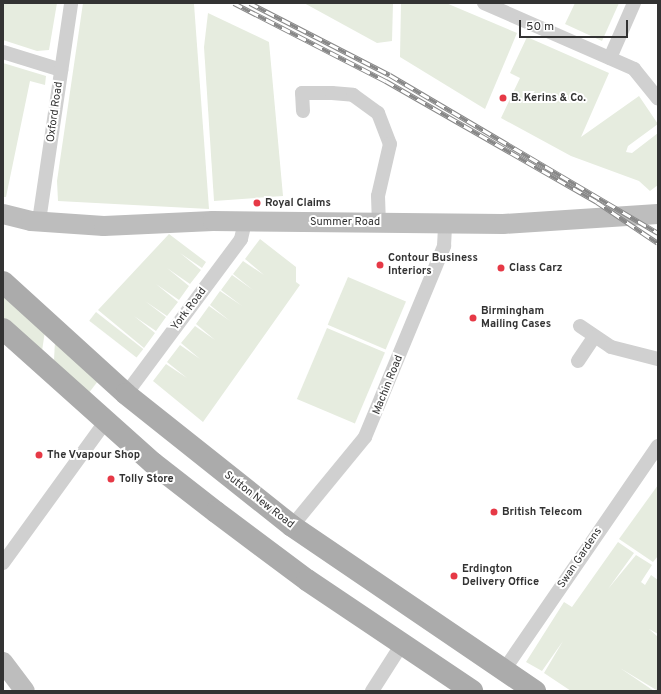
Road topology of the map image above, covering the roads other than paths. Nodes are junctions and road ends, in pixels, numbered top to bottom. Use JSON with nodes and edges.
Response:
{"nodes":[{"id":1,"x":71,"y":3,"type":"edge"},
{"id":2,"x":484,"y":3,"type":"edge"},
{"id":3,"x":634,"y":3,"type":"edge"},
{"id":4,"x":3,"y":52,"type":"edge"},
{"id":5,"x":610,"y":58,"type":"junction"},
{"id":6,"x":61,"y":70,"type":"junction"},
{"id":7,"x":658,"y":99,"type":"edge"},
{"id":8,"x":303,"y":111,"type":"dead end"},
{"id":9,"x":3,"y":214,"type":"edge"},
{"id":10,"x":658,"y":214,"type":"edge"},
{"id":11,"x":35,"y":221,"type":"junction"},
{"id":12,"x":245,"y":221,"type":"junction"},
{"id":13,"x":379,"y":222,"type":"junction"},
{"id":14,"x":3,"y":224,"type":"edge"},
{"id":15,"x":445,"y":224,"type":"junction"},
{"id":16,"x":3,"y":282,"type":"edge"},
{"id":17,"x":580,"y":326,"type":"dead end"},
{"id":18,"x":3,"y":329,"type":"edge"},
{"id":19,"x":594,"y":337,"type":"junction"},
{"id":20,"x":658,"y":359,"type":"edge"},
{"id":21,"x":578,"y":361,"type":"dead end"},
{"id":22,"x":126,"y":394,"type":"junction"},
{"id":23,"x":105,"y":422,"type":"junction"},
{"id":24,"x":658,"y":446,"type":"edge"},
{"id":25,"x":292,"y":526,"type":"junction"},
{"id":26,"x":3,"y":563,"type":"edge"},
{"id":27,"x":402,"y":644,"type":"junction"},
{"id":28,"x":3,"y":662,"type":"edge"},
{"id":29,"x":504,"y":670,"type":"junction"},
{"id":30,"x":24,"y":691,"type":"edge"},
{"id":31,"x":372,"y":691,"type":"edge"},
{"id":32,"x":472,"y":691,"type":"edge"},
{"id":33,"x":536,"y":691,"type":"edge"}],
"edges":[{"from":1,"to":6,"type":"street","name":"Oxford Road"},
{"from":2,"to":5,"type":"street"},
{"from":3,"to":5,"type":"street"},
{"from":4,"to":6,"type":"street"},
{"from":5,"to":7,"type":"street"},
{"from":6,"to":11,"type":"street","name":"Oxford Road"},
{"from":8,"to":13,"type":"street"},
{"from":9,"to":11,"type":"main road","name":"Summer Road"},
{"from":10,"to":15,"type":"main road","name":"Summer Road"},
{"from":11,"to":12,"type":"main road","name":"Summer Road"},
{"from":11,"to":14,"type":"main road","name":"Summer Road"},
{"from":12,"to":13,"type":"main road","name":"Summer Road"},
{"from":12,"to":22,"type":"street","name":"York Road"},
{"from":13,"to":15,"type":"main road","name":"Summer Road"},
{"from":15,"to":25,"type":"street","name":"Machin Road"},
{"from":16,"to":22,"type":"main road","name":"Sutton New Road"},
{"from":17,"to":19,"type":"street"},
{"from":18,"to":23,"type":"main road"},
{"from":19,"to":20,"type":"street"},
{"from":19,"to":21,"type":"street"},
{"from":22,"to":25,"type":"main road","name":"Sutton New Road"},
{"from":23,"to":26,"type":"street"},
{"from":23,"to":27,"type":"main road"},
{"from":24,"to":29,"type":"street","name":"Swan Gardens"},
{"from":25,"to":29,"type":"main road","name":"Sutton New Road"},
{"from":27,"to":31,"type":"street"},
{"from":27,"to":32,"type":"main road"},
{"from":28,"to":30,"type":"main road"},
{"from":29,"to":33,"type":"main road","name":"Sutton New Road"}]}
